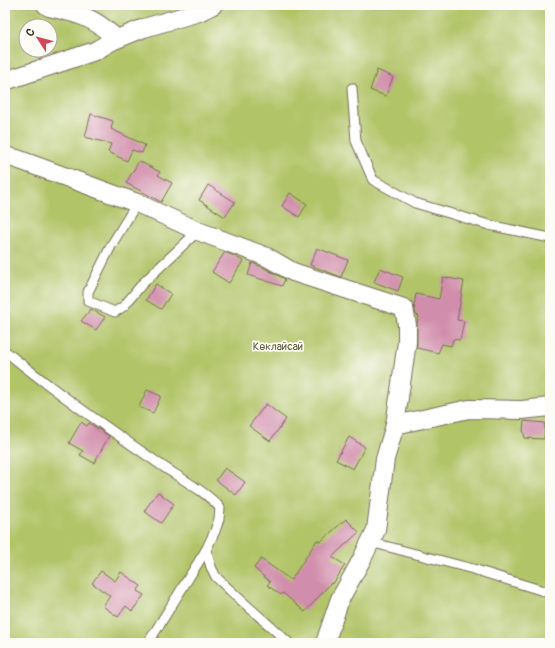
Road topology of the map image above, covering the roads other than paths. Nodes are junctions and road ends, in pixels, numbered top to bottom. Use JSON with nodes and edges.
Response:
{"nodes":[{"id":1,"x":46,"y":5,"type":"edge"},
{"id":2,"x":214,"y":5,"type":"edge"},
{"id":3,"x":112,"y":41,"type":"junction"},
{"id":4,"x":5,"y":81,"type":"edge"},
{"id":5,"x":352,"y":88,"type":"dead end"},
{"id":6,"x":5,"y":156,"type":"edge"},
{"id":7,"x":137,"y":203,"type":"junction"},
{"id":8,"x":198,"y":231,"type":"junction"},
{"id":9,"x":550,"y":238,"type":"edge"},
{"id":10,"x":5,"y":351,"type":"edge"},
{"id":11,"x":550,"y":408,"type":"edge"},
{"id":12,"x":395,"y":425,"type":"junction"},
{"id":13,"x":370,"y":542,"type":"junction"},
{"id":14,"x":206,"y":550,"type":"junction"},
{"id":15,"x":550,"y":593,"type":"edge"},
{"id":16,"x":148,"y":643,"type":"edge"},
{"id":17,"x":289,"y":643,"type":"edge"},
{"id":18,"x":325,"y":643,"type":"edge"}],
"edges":[{"from":1,"to":3,"type":"street"},
{"from":2,"to":3,"type":"street"},
{"from":3,"to":4,"type":"street"},
{"from":5,"to":9,"type":"lane"},
{"from":6,"to":7,"type":"street"},
{"from":7,"to":8,"type":"street"},
{"from":7,"to":8,"type":"lane"},
{"from":8,"to":12,"type":"street"},
{"from":10,"to":14,"type":"lane"},
{"from":11,"to":12,"type":"street"},
{"from":12,"to":13,"type":"street"},
{"from":13,"to":15,"type":"lane"},
{"from":13,"to":18,"type":"street"},
{"from":14,"to":16,"type":"lane"},
{"from":14,"to":17,"type":"lane"}]}
